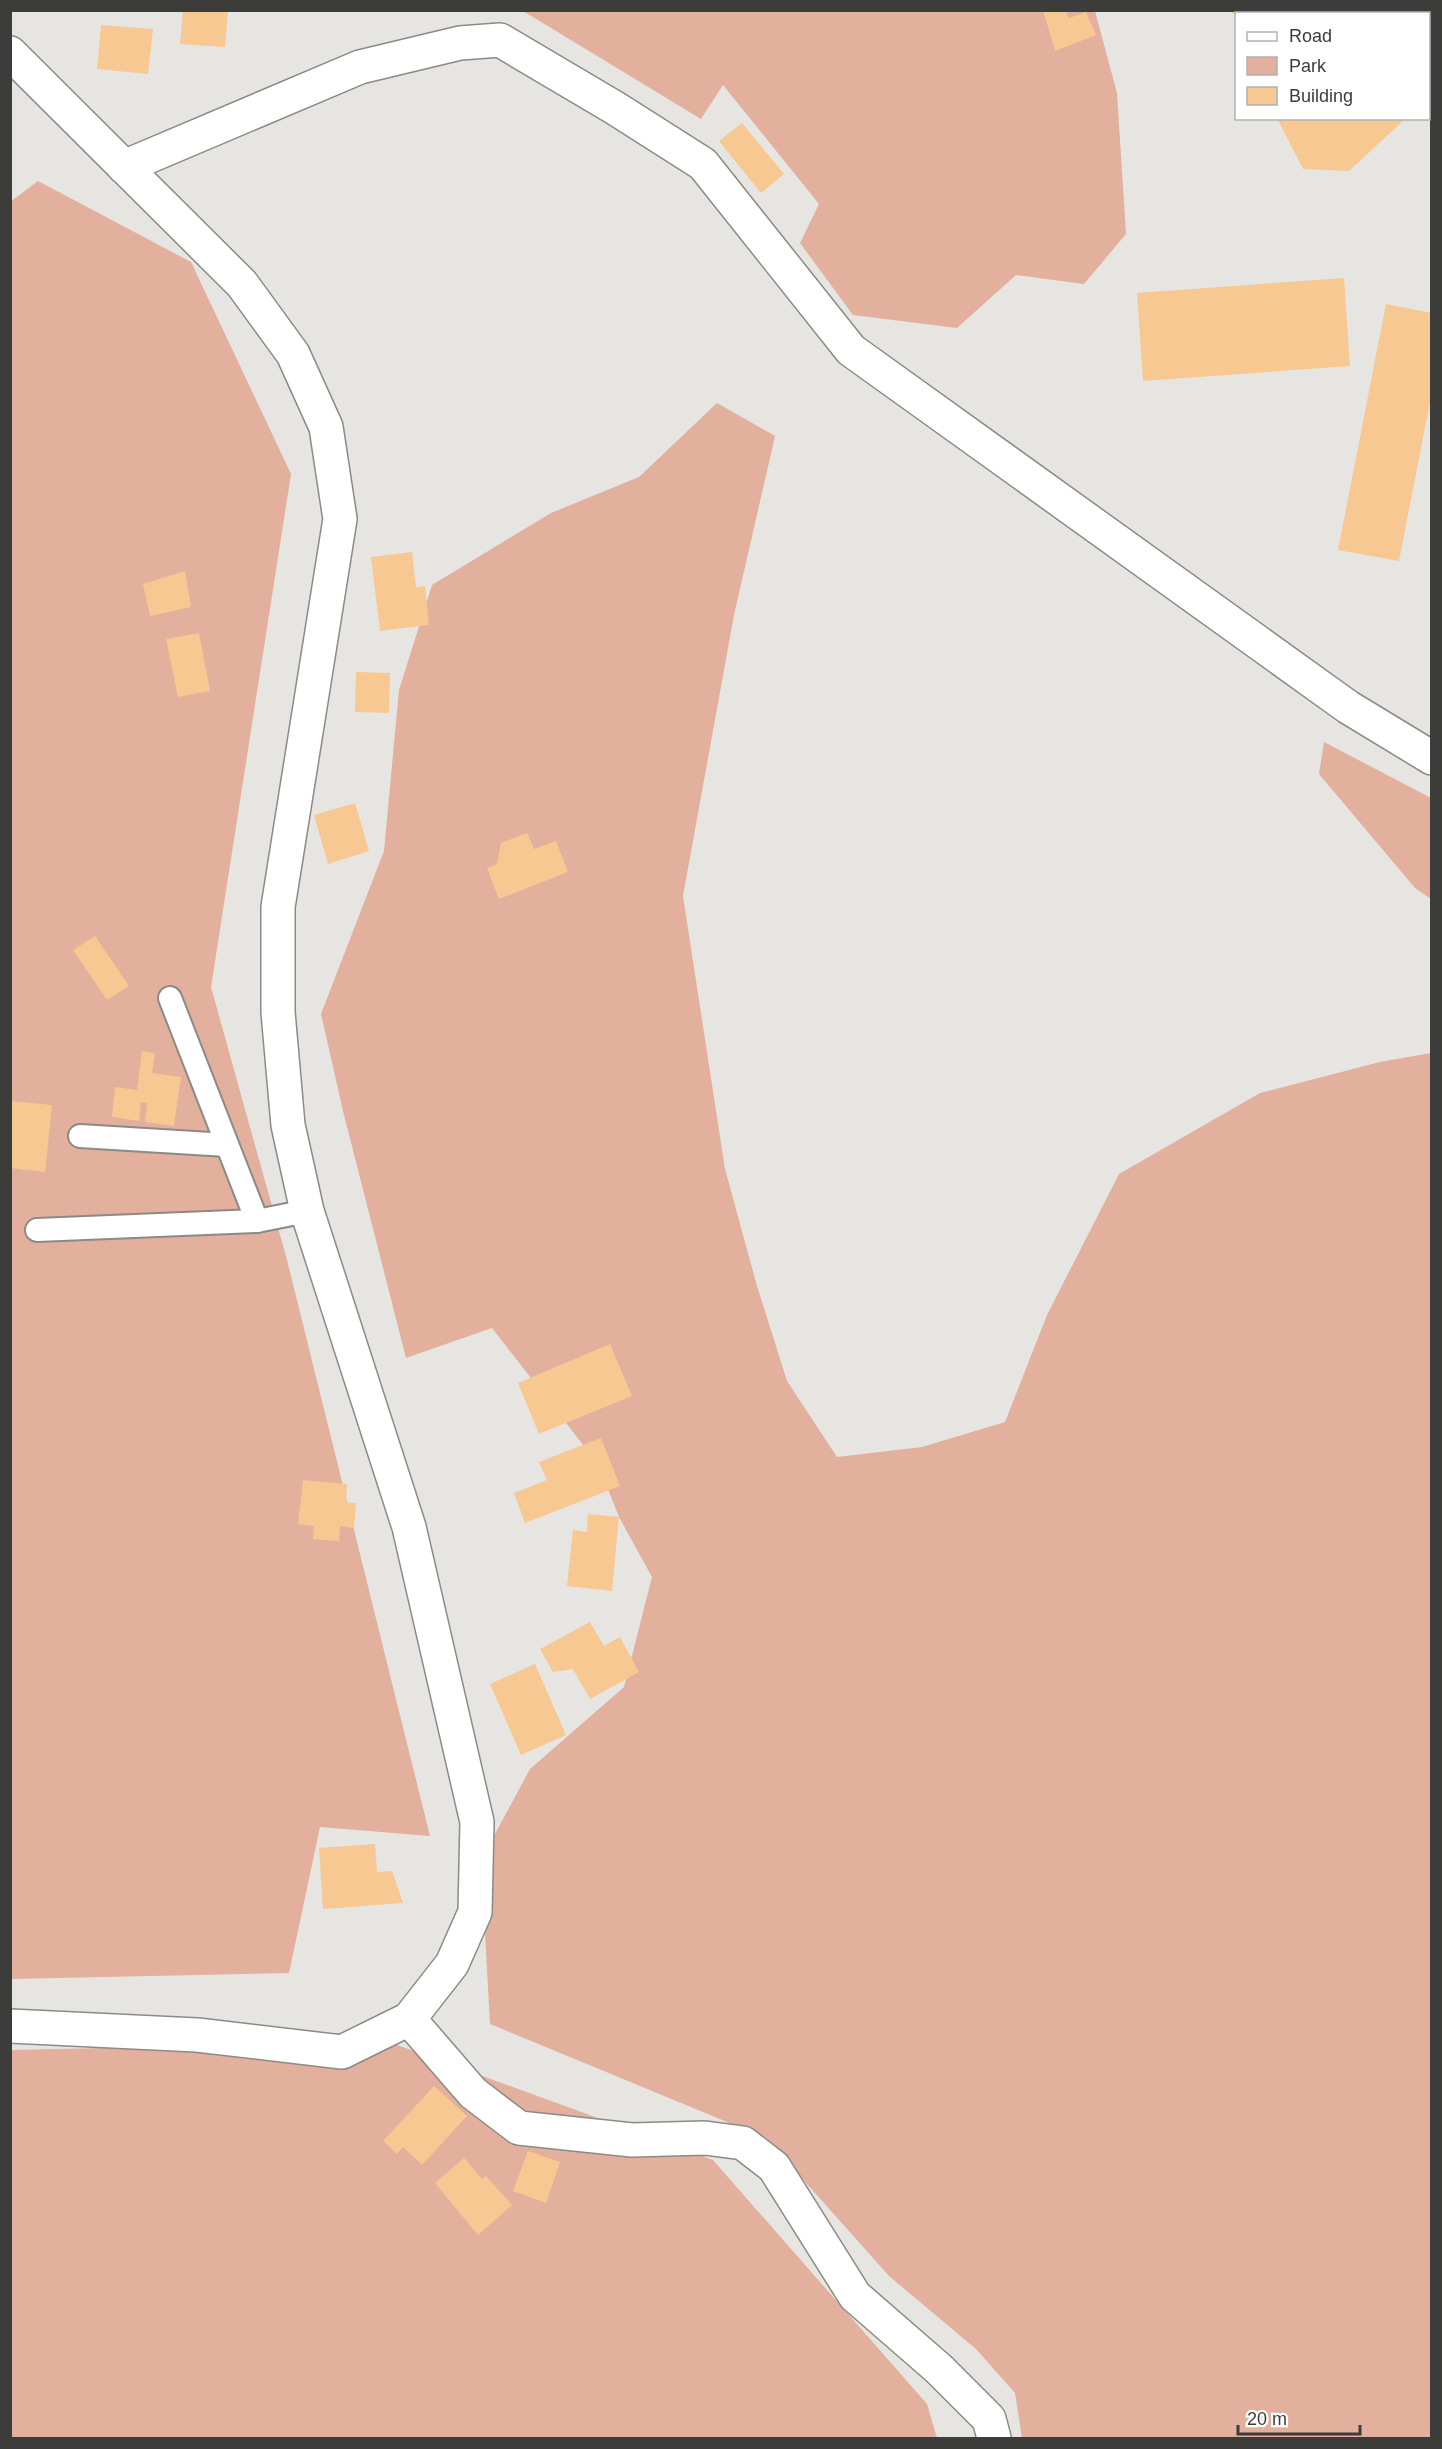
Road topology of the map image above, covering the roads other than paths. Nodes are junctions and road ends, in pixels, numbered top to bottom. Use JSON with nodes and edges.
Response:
{"nodes":[{"id":1,"x":10,"y":54,"type":"edge"},
{"id":2,"x":124,"y":167,"type":"junction"},
{"id":3,"x":1431,"y":758,"type":"edge"},
{"id":4,"x":170,"y":998,"type":"dead end"},
{"id":5,"x":80,"y":1136,"type":"dead end"},
{"id":6,"x":227,"y":1145,"type":"junction"},
{"id":7,"x":307,"y":1211,"type":"junction"},
{"id":8,"x":257,"y":1221,"type":"junction"},
{"id":9,"x":37,"y":1230,"type":"dead end"},
{"id":10,"x":409,"y":2019,"type":"junction"},
{"id":11,"x":10,"y":2026,"type":"edge"},
{"id":12,"x":994,"y":2439,"type":"edge"}],
"edges":[{"from":1,"to":2,"type":"street"},
{"from":2,"to":3,"type":"street"},
{"from":2,"to":7,"type":"street"},
{"from":4,"to":6,"type":"lane"},
{"from":5,"to":6,"type":"lane"},
{"from":6,"to":8,"type":"lane"},
{"from":7,"to":8,"type":"lane"},
{"from":7,"to":10,"type":"street"},
{"from":8,"to":9,"type":"lane"},
{"from":10,"to":11,"type":"street"},
{"from":10,"to":12,"type":"street"}]}
